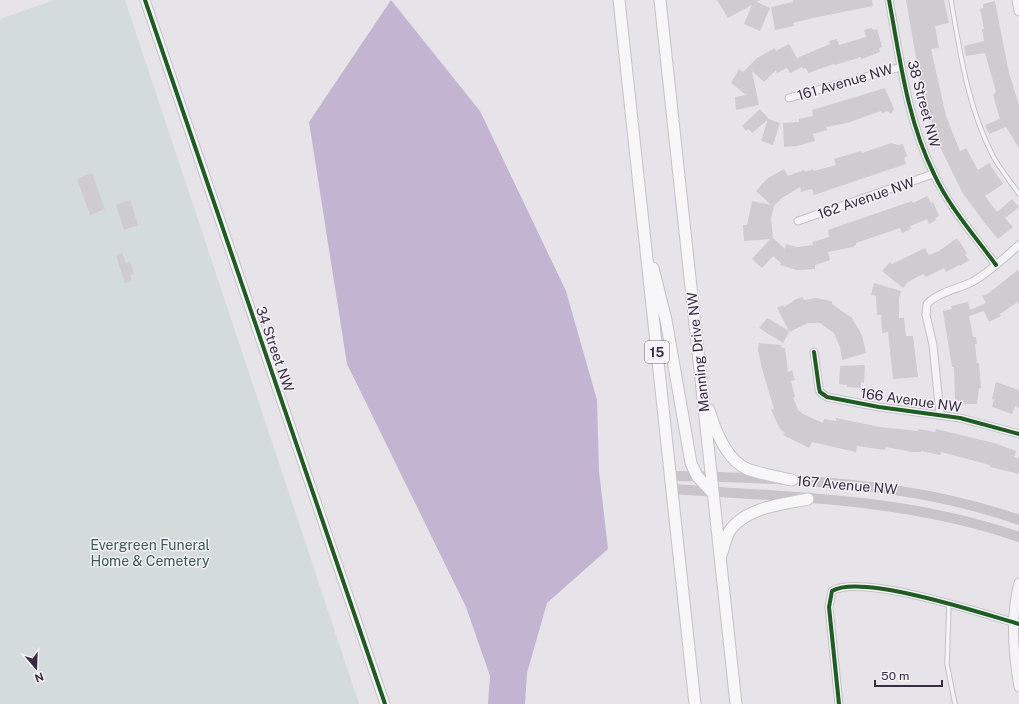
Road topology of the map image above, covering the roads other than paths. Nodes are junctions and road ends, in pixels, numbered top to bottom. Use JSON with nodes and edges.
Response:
{"nodes":[{"id":1,"x":145,"y":0,"type":"edge"},
{"id":2,"x":619,"y":0,"type":"edge"},
{"id":3,"x":660,"y":0,"type":"edge"},
{"id":4,"x":889,"y":0,"type":"edge"},
{"id":5,"x":951,"y":0,"type":"edge"},
{"id":6,"x":1017,"y":0,"type":"edge"},
{"id":7,"x":1019,"y":11,"type":"edge"},
{"id":8,"x":901,"y":67,"type":"junction"},
{"id":9,"x":789,"y":98,"type":"dead end"},
{"id":10,"x":934,"y":174,"type":"junction"},
{"id":11,"x":1019,"y":194,"type":"edge"},
{"id":12,"x":798,"y":221,"type":"dead end"},
{"id":13,"x":644,"y":235,"type":"junction"},
{"id":14,"x":1019,"y":245,"type":"edge"},
{"id":15,"x":996,"y":265,"type":"junction"},
{"id":16,"x":814,"y":352,"type":"dead end"},
{"id":17,"x":701,"y":381,"type":"junction"},
{"id":18,"x":940,"y":414,"type":"junction"},
{"id":19,"x":1019,"y":434,"type":"edge"},
{"id":20,"x":671,"y":476,"type":"junction"},
{"id":21,"x":697,"y":476,"type":"junction"},
{"id":22,"x":711,"y":476,"type":"junction"},
{"id":23,"x":792,"y":480,"type":"junction"},
{"id":24,"x":672,"y":489,"type":"junction"},
{"id":25,"x":712,"y":492,"type":"junction"},
{"id":26,"x":808,"y":499,"type":"junction"},
{"id":27,"x":1019,"y":520,"type":"edge"},
{"id":28,"x":1019,"y":537,"type":"edge"},
{"id":29,"x":720,"y":557,"type":"junction"},
{"id":30,"x":1019,"y":583,"type":"edge"},
{"id":31,"x":949,"y":603,"type":"junction"},
{"id":32,"x":1016,"y":623,"type":"edge"},
{"id":33,"x":1019,"y":687,"type":"edge"},
{"id":34,"x":385,"y":704,"type":"edge"},
{"id":35,"x":694,"y":704,"type":"edge"},
{"id":36,"x":736,"y":704,"type":"edge"},
{"id":37,"x":839,"y":704,"type":"edge"},
{"id":38,"x":955,"y":704,"type":"edge"}],
"edges":[{"from":1,"to":34,"type":"street","name":"34 Street NW"},
{"from":2,"to":13,"type":"main road","number":"15"},
{"from":3,"to":17,"type":"main road","name":"Manning Drive NW"},
{"from":4,"to":8,"type":"street","name":"38 Street NW"},
{"from":5,"to":11,"type":"lane"},
{"from":6,"to":7,"type":"street"},
{"from":8,"to":9,"type":"street","name":"161 Avenue NW"},
{"from":8,"to":10,"type":"street","name":"38 Street NW"},
{"from":10,"to":12,"type":"street","name":"162 Avenue NW"},
{"from":10,"to":15,"type":"street","name":"38 Street NW"},
{"from":13,"to":20,"type":"main road","number":"15"},
{"from":13,"to":21,"type":"main road"},
{"from":14,"to":15,"type":"street"},
{"from":15,"to":18,"type":"street"},
{"from":16,"to":18,"type":"street","name":"166 Avenue NW"},
{"from":17,"to":22,"type":"main road","name":"Manning Drive NW"},
{"from":17,"to":23,"type":"main road"},
{"from":18,"to":19,"type":"street","name":"166 Avenue NW"},
{"from":20,"to":21,"type":"main road","name":"167 Avenue NW"},
{"from":20,"to":24,"type":"main road","number":"15"},
{"from":21,"to":22,"type":"main road","name":"167 Avenue NW"},
{"from":21,"to":25,"type":"main road"},
{"from":22,"to":23,"type":"main road","name":"167 Avenue NW"},
{"from":22,"to":25,"type":"main road","name":"Manning Drive NW"},
{"from":23,"to":27,"type":"main road","name":"167 Avenue NW"},
{"from":24,"to":25,"type":"main road","name":"167 Avenue NW"},
{"from":24,"to":35,"type":"main road","number":"15"},
{"from":25,"to":26,"type":"main road","name":"167 Avenue NW"},
{"from":25,"to":29,"type":"main road","name":"Manning Drive NW"},
{"from":26,"to":28,"type":"main road","name":"167 Avenue NW"},
{"from":26,"to":29,"type":"main road"},
{"from":29,"to":36,"type":"main road","name":"Manning Drive NW"},
{"from":30,"to":32,"type":"street"},
{"from":31,"to":32,"type":"street"},
{"from":31,"to":37,"type":"street"},
{"from":31,"to":38,"type":"lane"},
{"from":32,"to":33,"type":"street"}]}
